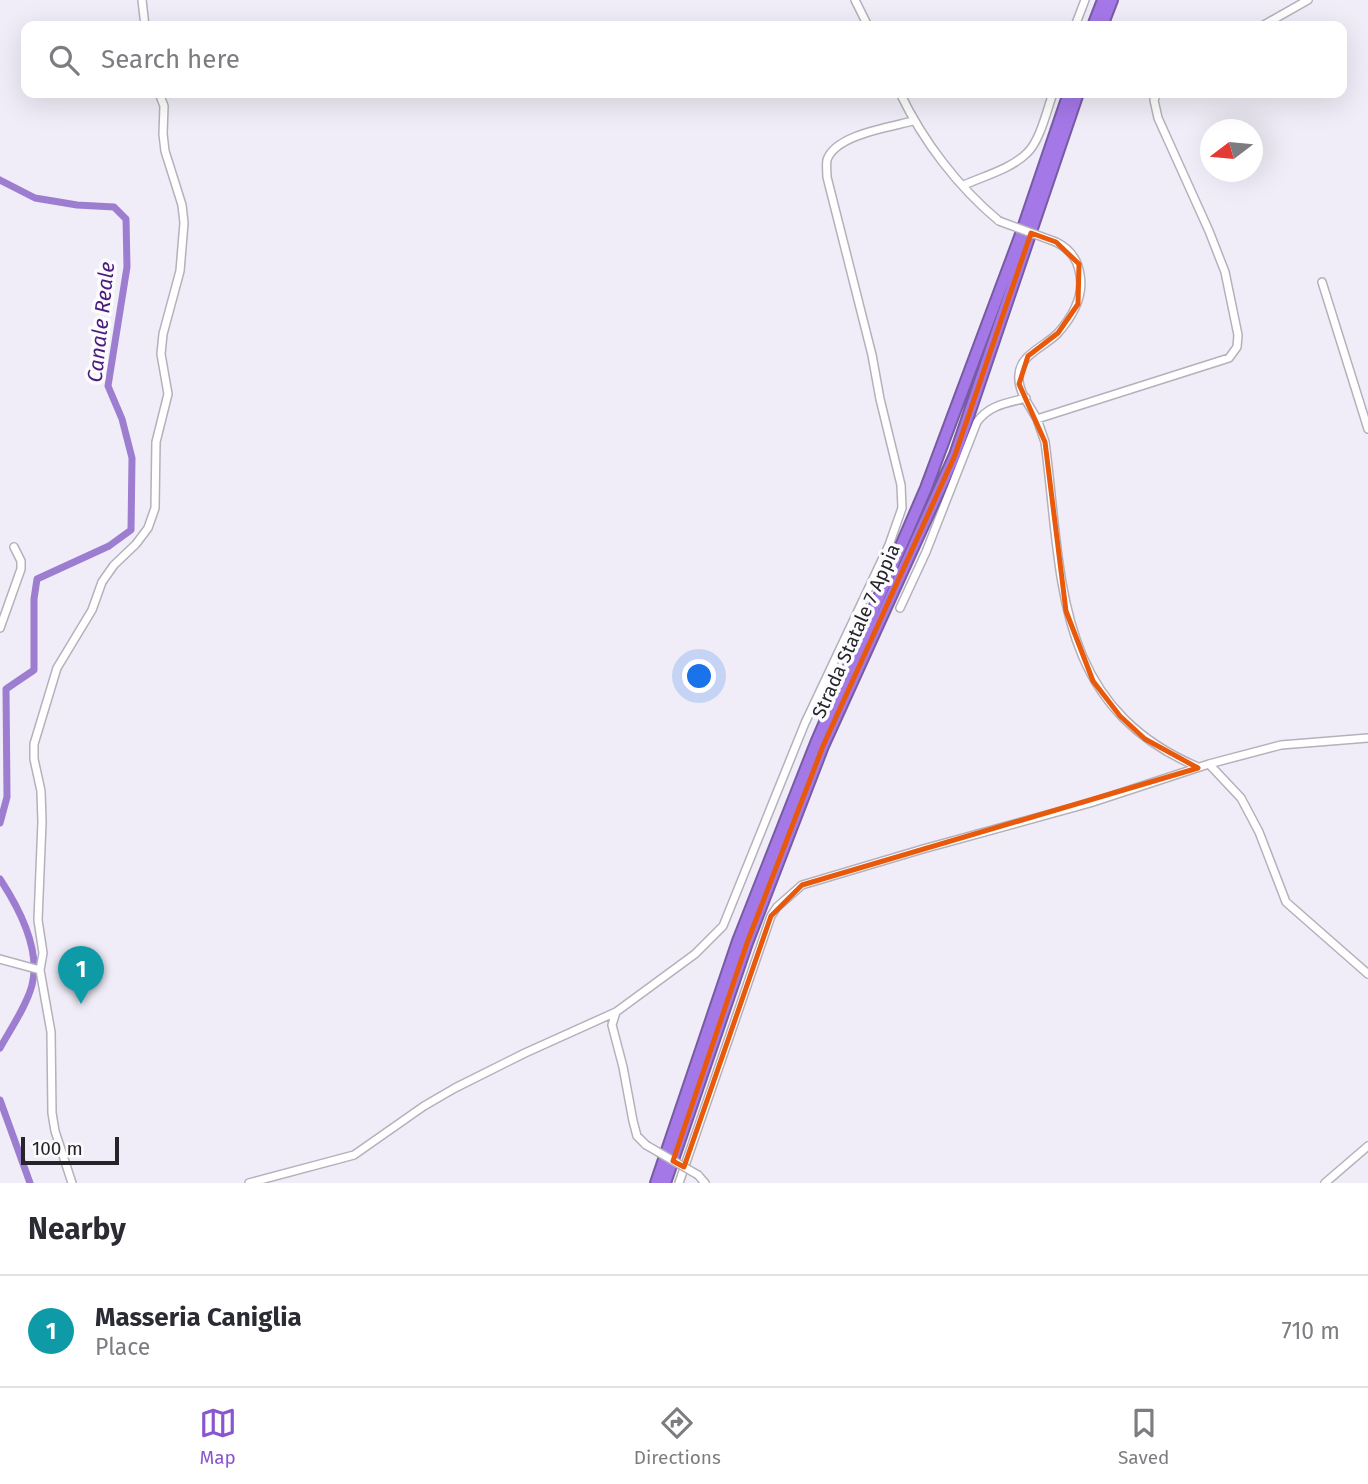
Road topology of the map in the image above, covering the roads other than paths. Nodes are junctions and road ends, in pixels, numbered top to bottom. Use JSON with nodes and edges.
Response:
{"nodes":[{"id":1,"x":142,"y":0,"type":"edge"},
{"id":2,"x":855,"y":0,"type":"edge"},
{"id":3,"x":1085,"y":0,"type":"edge"},
{"id":4,"x":1103,"y":0,"type":"edge"},
{"id":5,"x":1112,"y":0,"type":"edge"},
{"id":6,"x":1308,"y":0,"type":"edge"},
{"id":7,"x":144,"y":21,"type":"edge"},
{"id":8,"x":866,"y":21,"type":"edge"},
{"id":9,"x":1077,"y":21,"type":"edge"},
{"id":10,"x":1095,"y":21,"type":"edge"},
{"id":11,"x":1104,"y":21,"type":"edge"},
{"id":12,"x":1271,"y":21,"type":"edge"},
{"id":13,"x":161,"y":98,"type":"edge"},
{"id":14,"x":902,"y":98,"type":"edge"},
{"id":15,"x":1051,"y":98,"type":"edge"},
{"id":16,"x":1067,"y":98,"type":"edge"},
{"id":17,"x":1077,"y":98,"type":"edge"},
{"id":18,"x":1155,"y":98,"type":"edge"},
{"id":19,"x":913,"y":121,"type":"junction"},
{"id":20,"x":964,"y":185,"type":"junction"},
{"id":21,"x":1322,"y":282,"type":"dead end"},
{"id":22,"x":1026,"y":398,"type":"junction"},
{"id":23,"x":1037,"y":419,"type":"junction"},
{"id":24,"x":1368,"y":429,"type":"edge"},
{"id":25,"x":14,"y":547,"type":"dead end"},
{"id":26,"x":900,"y":608,"type":"dead end"},
{"id":27,"x":0,"y":628,"type":"edge"},
{"id":28,"x":1368,"y":738,"type":"edge"},
{"id":29,"x":1209,"y":764,"type":"junction"},
{"id":30,"x":1198,"y":768,"type":"junction"},
{"id":31,"x":0,"y":959,"type":"edge"},
{"id":32,"x":40,"y":970,"type":"junction"},
{"id":33,"x":1368,"y":974,"type":"edge"},
{"id":34,"x":616,"y":1012,"type":"junction"},
{"id":35,"x":1368,"y":1146,"type":"edge"},
{"id":36,"x":72,"y":1183,"type":"edge"},
{"id":37,"x":249,"y":1183,"type":"edge"},
{"id":38,"x":656,"y":1183,"type":"edge"},
{"id":39,"x":665,"y":1183,"type":"edge"},
{"id":40,"x":679,"y":1183,"type":"edge"},
{"id":41,"x":705,"y":1183,"type":"edge"},
{"id":42,"x":1325,"y":1183,"type":"edge"}],
"edges":[{"from":1,"to":7,"type":"street"},
{"from":2,"to":8,"type":"street"},
{"from":3,"to":9,"type":"street"},
{"from":4,"to":10,"type":"highway"},
{"from":5,"to":11,"type":"highway"},
{"from":6,"to":12,"type":"street"},
{"from":13,"to":32,"type":"street"},
{"from":14,"to":19,"type":"street"},
{"from":15,"to":20,"type":"street"},
{"from":16,"to":38,"type":"highway","name":"Strada Statale 7 Appia"},
{"from":17,"to":39,"type":"highway","name":"Strada Statale 7 Appia"},
{"from":18,"to":23,"type":"street"},
{"from":19,"to":20,"type":"street"},
{"from":19,"to":34,"type":"street"},
{"from":20,"to":22,"type":"street","bridge":true},
{"from":21,"to":24,"type":"street"},
{"from":22,"to":23,"type":"street"},
{"from":22,"to":26,"type":"street"},
{"from":23,"to":30,"type":"street"},
{"from":25,"to":27,"type":"street"},
{"from":28,"to":29,"type":"street"},
{"from":29,"to":30,"type":"street"},
{"from":29,"to":33,"type":"street"},
{"from":30,"to":40,"type":"street"},
{"from":31,"to":32,"type":"street"},
{"from":32,"to":36,"type":"street"},
{"from":34,"to":37,"type":"street"},
{"from":34,"to":41,"type":"street","bridge":true},
{"from":35,"to":42,"type":"street"}]}
